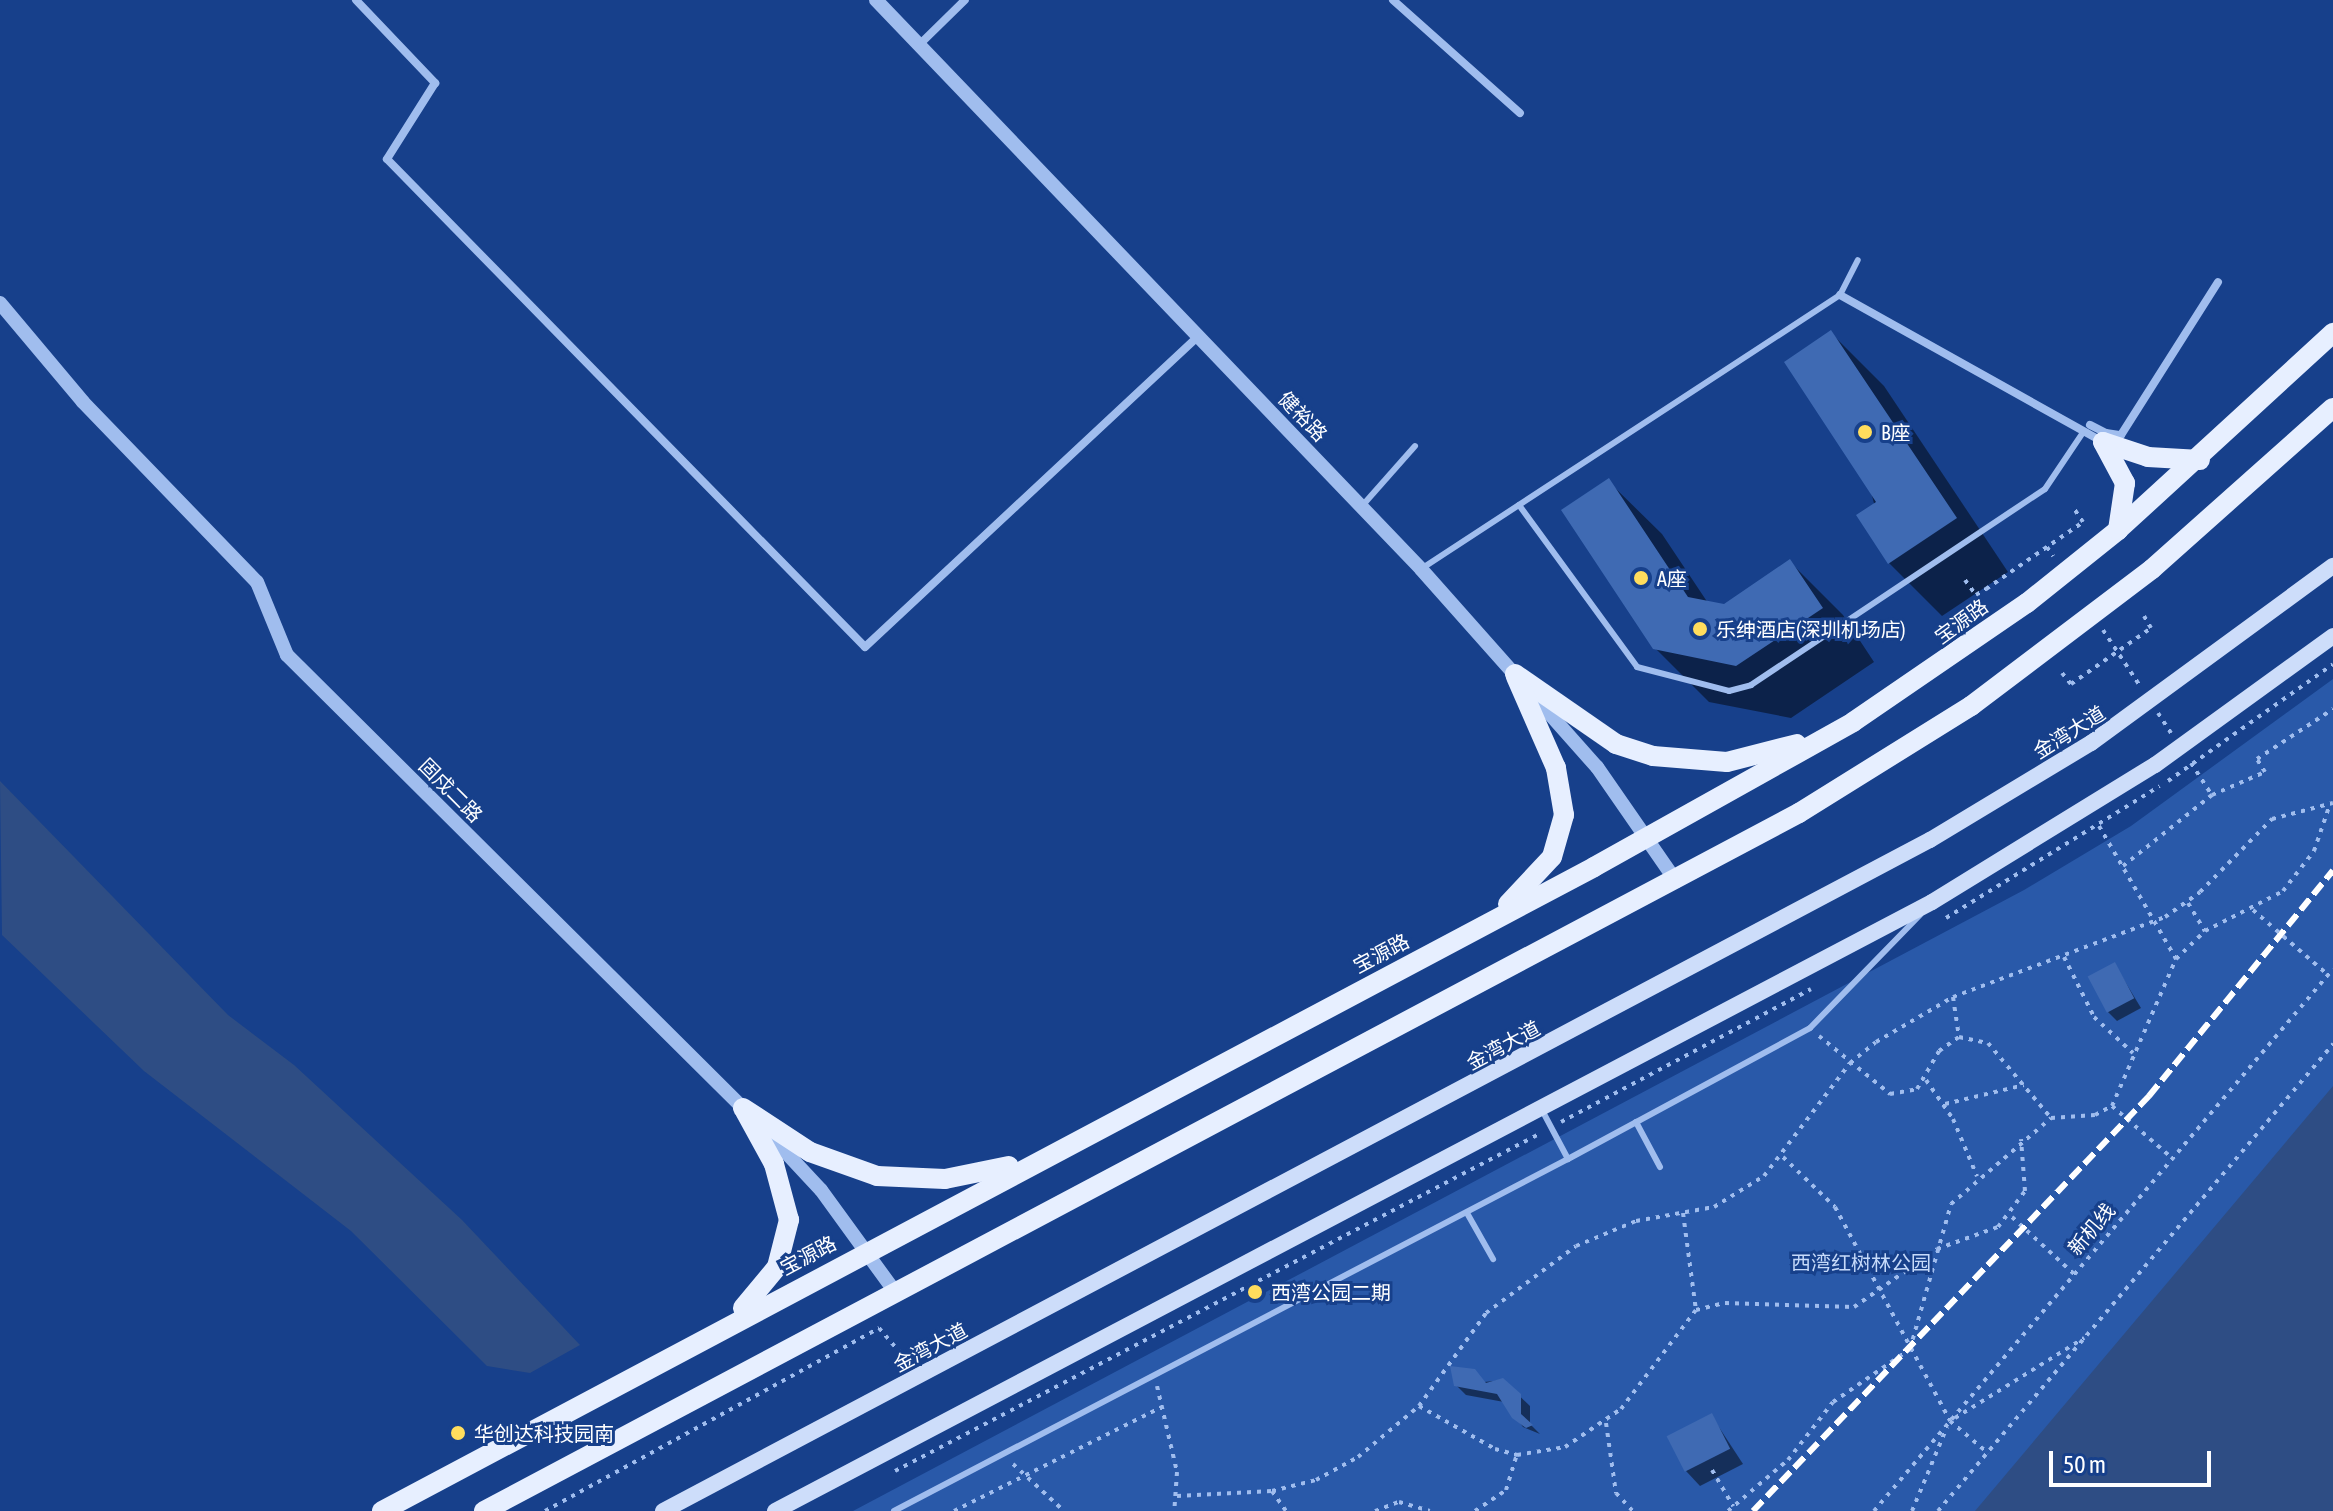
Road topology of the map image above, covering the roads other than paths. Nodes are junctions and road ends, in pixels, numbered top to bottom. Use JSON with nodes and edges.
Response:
{"nodes":[{"id":1,"x":356,"y":0,"type":"edge"},
{"id":2,"x":876,"y":0,"type":"edge"},
{"id":3,"x":965,"y":0,"type":"edge"},
{"id":4,"x":1393,"y":0,"type":"edge"},
{"id":5,"x":919,"y":45,"type":"junction"},
{"id":6,"x":1520,"y":113,"type":"dead end"},
{"id":7,"x":1858,"y":260,"type":"dead end"},
{"id":8,"x":2218,"y":282,"type":"dead end"},
{"id":9,"x":1840,"y":295,"type":"junction"},
{"id":10,"x":0,"y":303,"type":"edge"},
{"id":11,"x":2333,"y":333,"type":"edge"},
{"id":12,"x":1199,"y":336,"type":"junction"},
{"id":13,"x":2333,"y":408,"type":"edge"},
{"id":14,"x":2087,"y":428,"type":"junction"},
{"id":15,"x":2105,"y":437,"type":"junction"},
{"id":16,"x":1415,"y":446,"type":"dead end"},
{"id":17,"x":2200,"y":460,"type":"junction"},
{"id":18,"x":1519,"y":505,"type":"junction"},
{"id":19,"x":1361,"y":506,"type":"junction"},
{"id":20,"x":2118,"y":530,"type":"junction"},
{"id":21,"x":2333,"y":566,"type":"edge"},
{"id":22,"x":1421,"y":569,"type":"junction"},
{"id":23,"x":2333,"y":636,"type":"edge"},
{"id":24,"x":1515,"y":674,"type":"junction"},
{"id":25,"x":1853,"y":722,"type":"junction"},
{"id":26,"x":1649,"y":837,"type":"junction"},
{"id":27,"x":1676,"y":881,"type":"junction"},
{"id":28,"x":1932,"y":902,"type":"junction"},
{"id":29,"x":1479,"y":928,"type":"junction"},
{"id":30,"x":743,"y":1108,"type":"junction"},
{"id":31,"x":1542,"y":1110,"type":"junction"},
{"id":32,"x":1636,"y":1122,"type":"junction"},
{"id":33,"x":1055,"y":1151,"type":"junction"},
{"id":34,"x":1568,"y":1159,"type":"junction"},
{"id":35,"x":1660,"y":1167,"type":"dead end"},
{"id":36,"x":1467,"y":1213,"type":"junction"},
{"id":37,"x":866,"y":1251,"type":"junction"},
{"id":38,"x":1493,"y":1259,"type":"dead end"},
{"id":39,"x":895,"y":1292,"type":"junction"},
{"id":40,"x":713,"y":1332,"type":"junction"},
{"id":41,"x":382,"y":1511,"type":"edge"},
{"id":42,"x":484,"y":1511,"type":"edge"},
{"id":43,"x":663,"y":1511,"type":"edge"},
{"id":44,"x":775,"y":1511,"type":"edge"},
{"id":45,"x":894,"y":1511,"type":"edge"}],
"edges":[{"from":1,"to":12,"type":"street"},
{"from":2,"to":5,"type":"street","name":"健裕路"},
{"from":3,"to":5,"type":"street"},
{"from":4,"to":6,"type":"street"},
{"from":5,"to":12,"type":"street","name":"健裕路"},
{"from":7,"to":9,"type":"lane"},
{"from":8,"to":15,"type":"street"},
{"from":9,"to":14,"type":"street"},
{"from":9,"to":18,"type":"lane"},
{"from":10,"to":30,"type":"street","name":"固戍二路"},
{"from":11,"to":17,"type":"main road","name":"宝源路"},
{"from":12,"to":19,"type":"street","name":"健裕路"},
{"from":13,"to":27,"type":"main road"},
{"from":14,"to":15,"type":"street"},
{"from":14,"to":18,"type":"lane"},
{"from":15,"to":17,"type":"main road"},
{"from":15,"to":20,"type":"main road"},
{"from":16,"to":19,"type":"lane"},
{"from":17,"to":20,"type":"main road","name":"宝源路"},
{"from":18,"to":22,"type":"lane"},
{"from":19,"to":22,"type":"street","name":"健裕路"},
{"from":20,"to":25,"type":"main road","name":"宝源路"},
{"from":21,"to":43,"type":"main road","name":"金湾大道"},
{"from":22,"to":24,"type":"street","name":"健裕路"},
{"from":23,"to":28,"type":"main road"},
{"from":24,"to":25,"type":"main road"},
{"from":24,"to":26,"type":"street","name":"健裕路"},
{"from":24,"to":29,"type":"main road"},
{"from":25,"to":26,"type":"main road","name":"宝源路"},
{"from":26,"to":27,"type":"street","name":"健裕路"},
{"from":26,"to":29,"type":"main road","name":"宝源路"},
{"from":27,"to":39,"type":"main road"},
{"from":28,"to":31,"type":"main road"},
{"from":28,"to":32,"type":"lane"},
{"from":29,"to":33,"type":"main road","name":"宝源路"},
{"from":30,"to":33,"type":"main road"},
{"from":30,"to":37,"type":"street","name":"固戍二路"},
{"from":30,"to":40,"type":"main road"},
{"from":31,"to":34,"type":"lane"},
{"from":31,"to":44,"type":"main road"},
{"from":32,"to":34,"type":"lane"},
{"from":32,"to":35,"type":"lane"},
{"from":33,"to":37,"type":"main road","name":"宝源路"},
{"from":34,"to":36,"type":"lane"},
{"from":36,"to":38,"type":"lane"},
{"from":36,"to":45,"type":"lane"},
{"from":37,"to":39,"type":"street","name":"固戍二路"},
{"from":37,"to":40,"type":"main road","name":"宝源路"},
{"from":39,"to":42,"type":"main road"},
{"from":40,"to":41,"type":"main road","name":"宝源路"}]}
